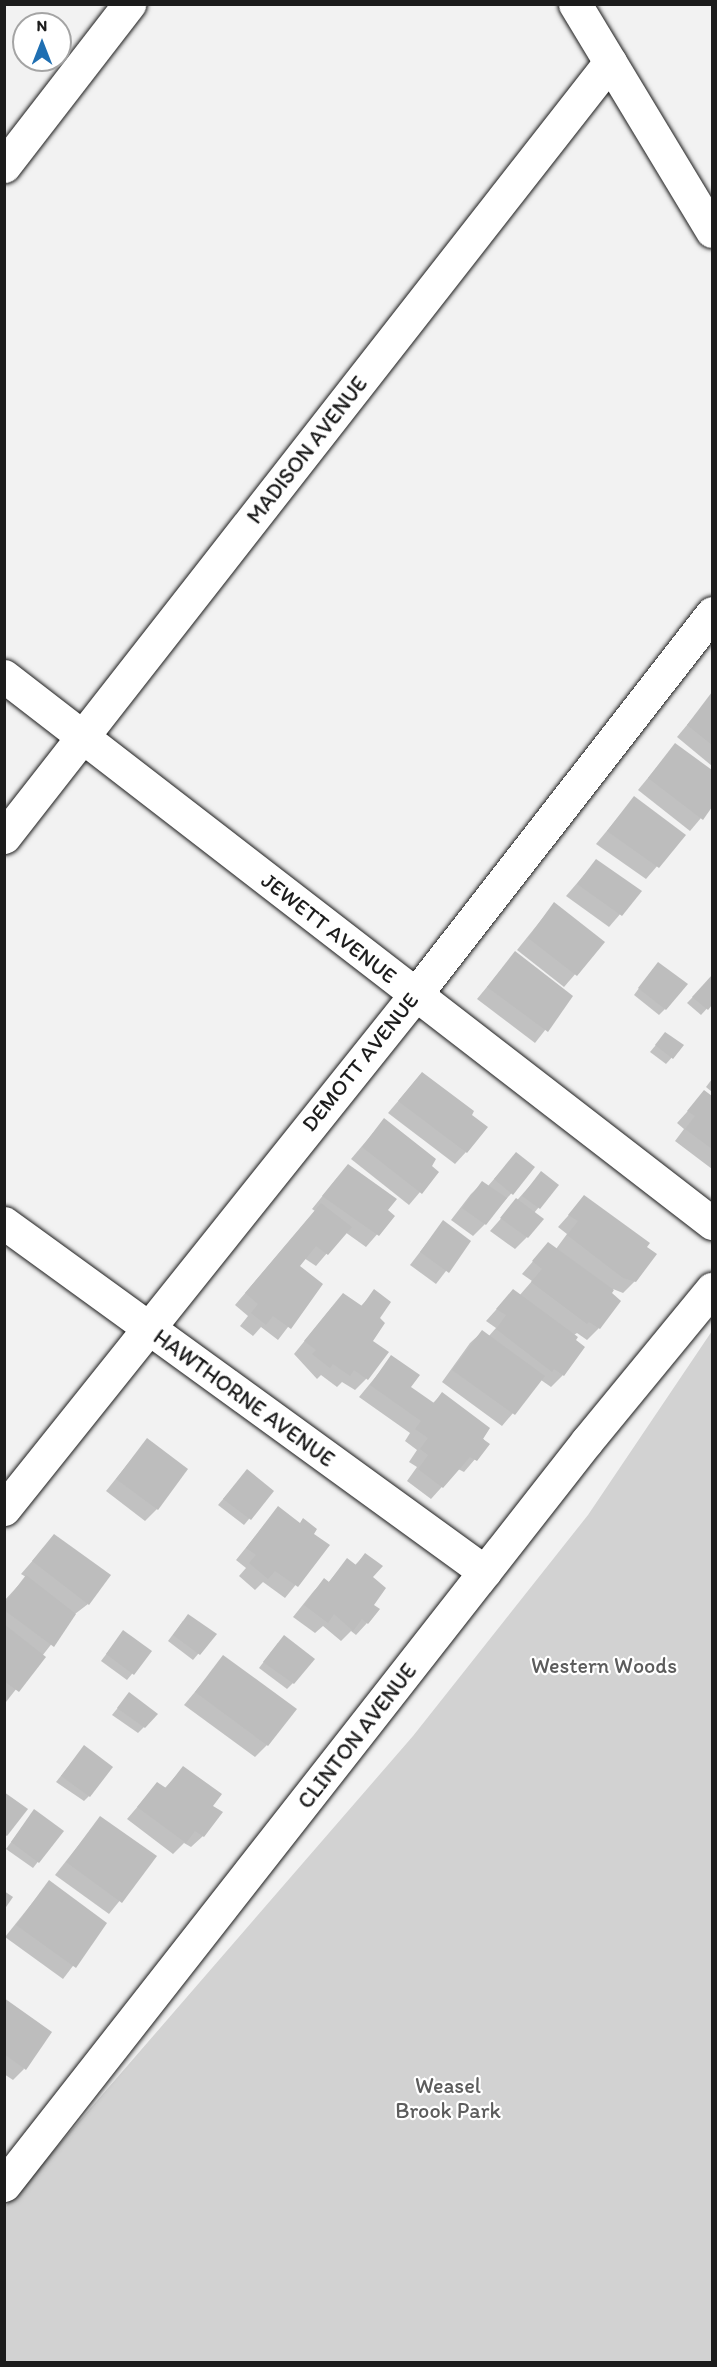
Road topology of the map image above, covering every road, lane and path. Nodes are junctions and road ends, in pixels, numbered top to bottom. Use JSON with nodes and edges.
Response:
{"nodes":[{"id":1,"x":129,"y":4,"type":"edge"},
{"id":2,"x":575,"y":4,"type":"edge"},
{"id":3,"x":610,"y":63,"type":"junction"},
{"id":4,"x":4,"y":166,"type":"edge"},
{"id":5,"x":712,"y":231,"type":"edge"},
{"id":6,"x":712,"y":613,"type":"edge"},
{"id":7,"x":4,"y":676,"type":"edge"},
{"id":8,"x":84,"y":736,"type":"junction"},
{"id":9,"x":4,"y":837,"type":"edge"},
{"id":10,"x":415,"y":995,"type":"junction"},
{"id":11,"x":4,"y":1223,"type":"edge"},
{"id":12,"x":712,"y":1223,"type":"edge"},
{"id":13,"x":712,"y":1289,"type":"edge"},
{"id":14,"x":146,"y":1327,"type":"junction"},
{"id":15,"x":4,"y":1509,"type":"edge"},
{"id":16,"x":485,"y":1572,"type":"junction"},
{"id":17,"x":4,"y":2185,"type":"edge"}],
"edges":[{"from":1,"to":4,"type":"street"},
{"from":2,"to":3,"type":"street"},
{"from":3,"to":5,"type":"street"},
{"from":3,"to":8,"type":"street","name":"MADISON AVENUE"},
{"from":6,"to":10,"type":"street","name":"DEMOTT AVENUE"},
{"from":7,"to":8,"type":"street","name":"JEWETT AVENUE"},
{"from":8,"to":9,"type":"street","name":"MADISON AVENUE"},
{"from":8,"to":10,"type":"street","name":"JEWETT AVENUE"},
{"from":10,"to":12,"type":"street","name":"JEWETT AVENUE"},
{"from":10,"to":14,"type":"street","name":"DEMOTT AVENUE"},
{"from":11,"to":14,"type":"street","name":"HAWTHORNE AVENUE"},
{"from":13,"to":16,"type":"street","name":"CLINTON AVENUE"},
{"from":14,"to":15,"type":"street","name":"DEMOTT AVENUE"},
{"from":14,"to":16,"type":"street","name":"HAWTHORNE AVENUE"},
{"from":16,"to":17,"type":"street","name":"CLINTON AVENUE"}]}
